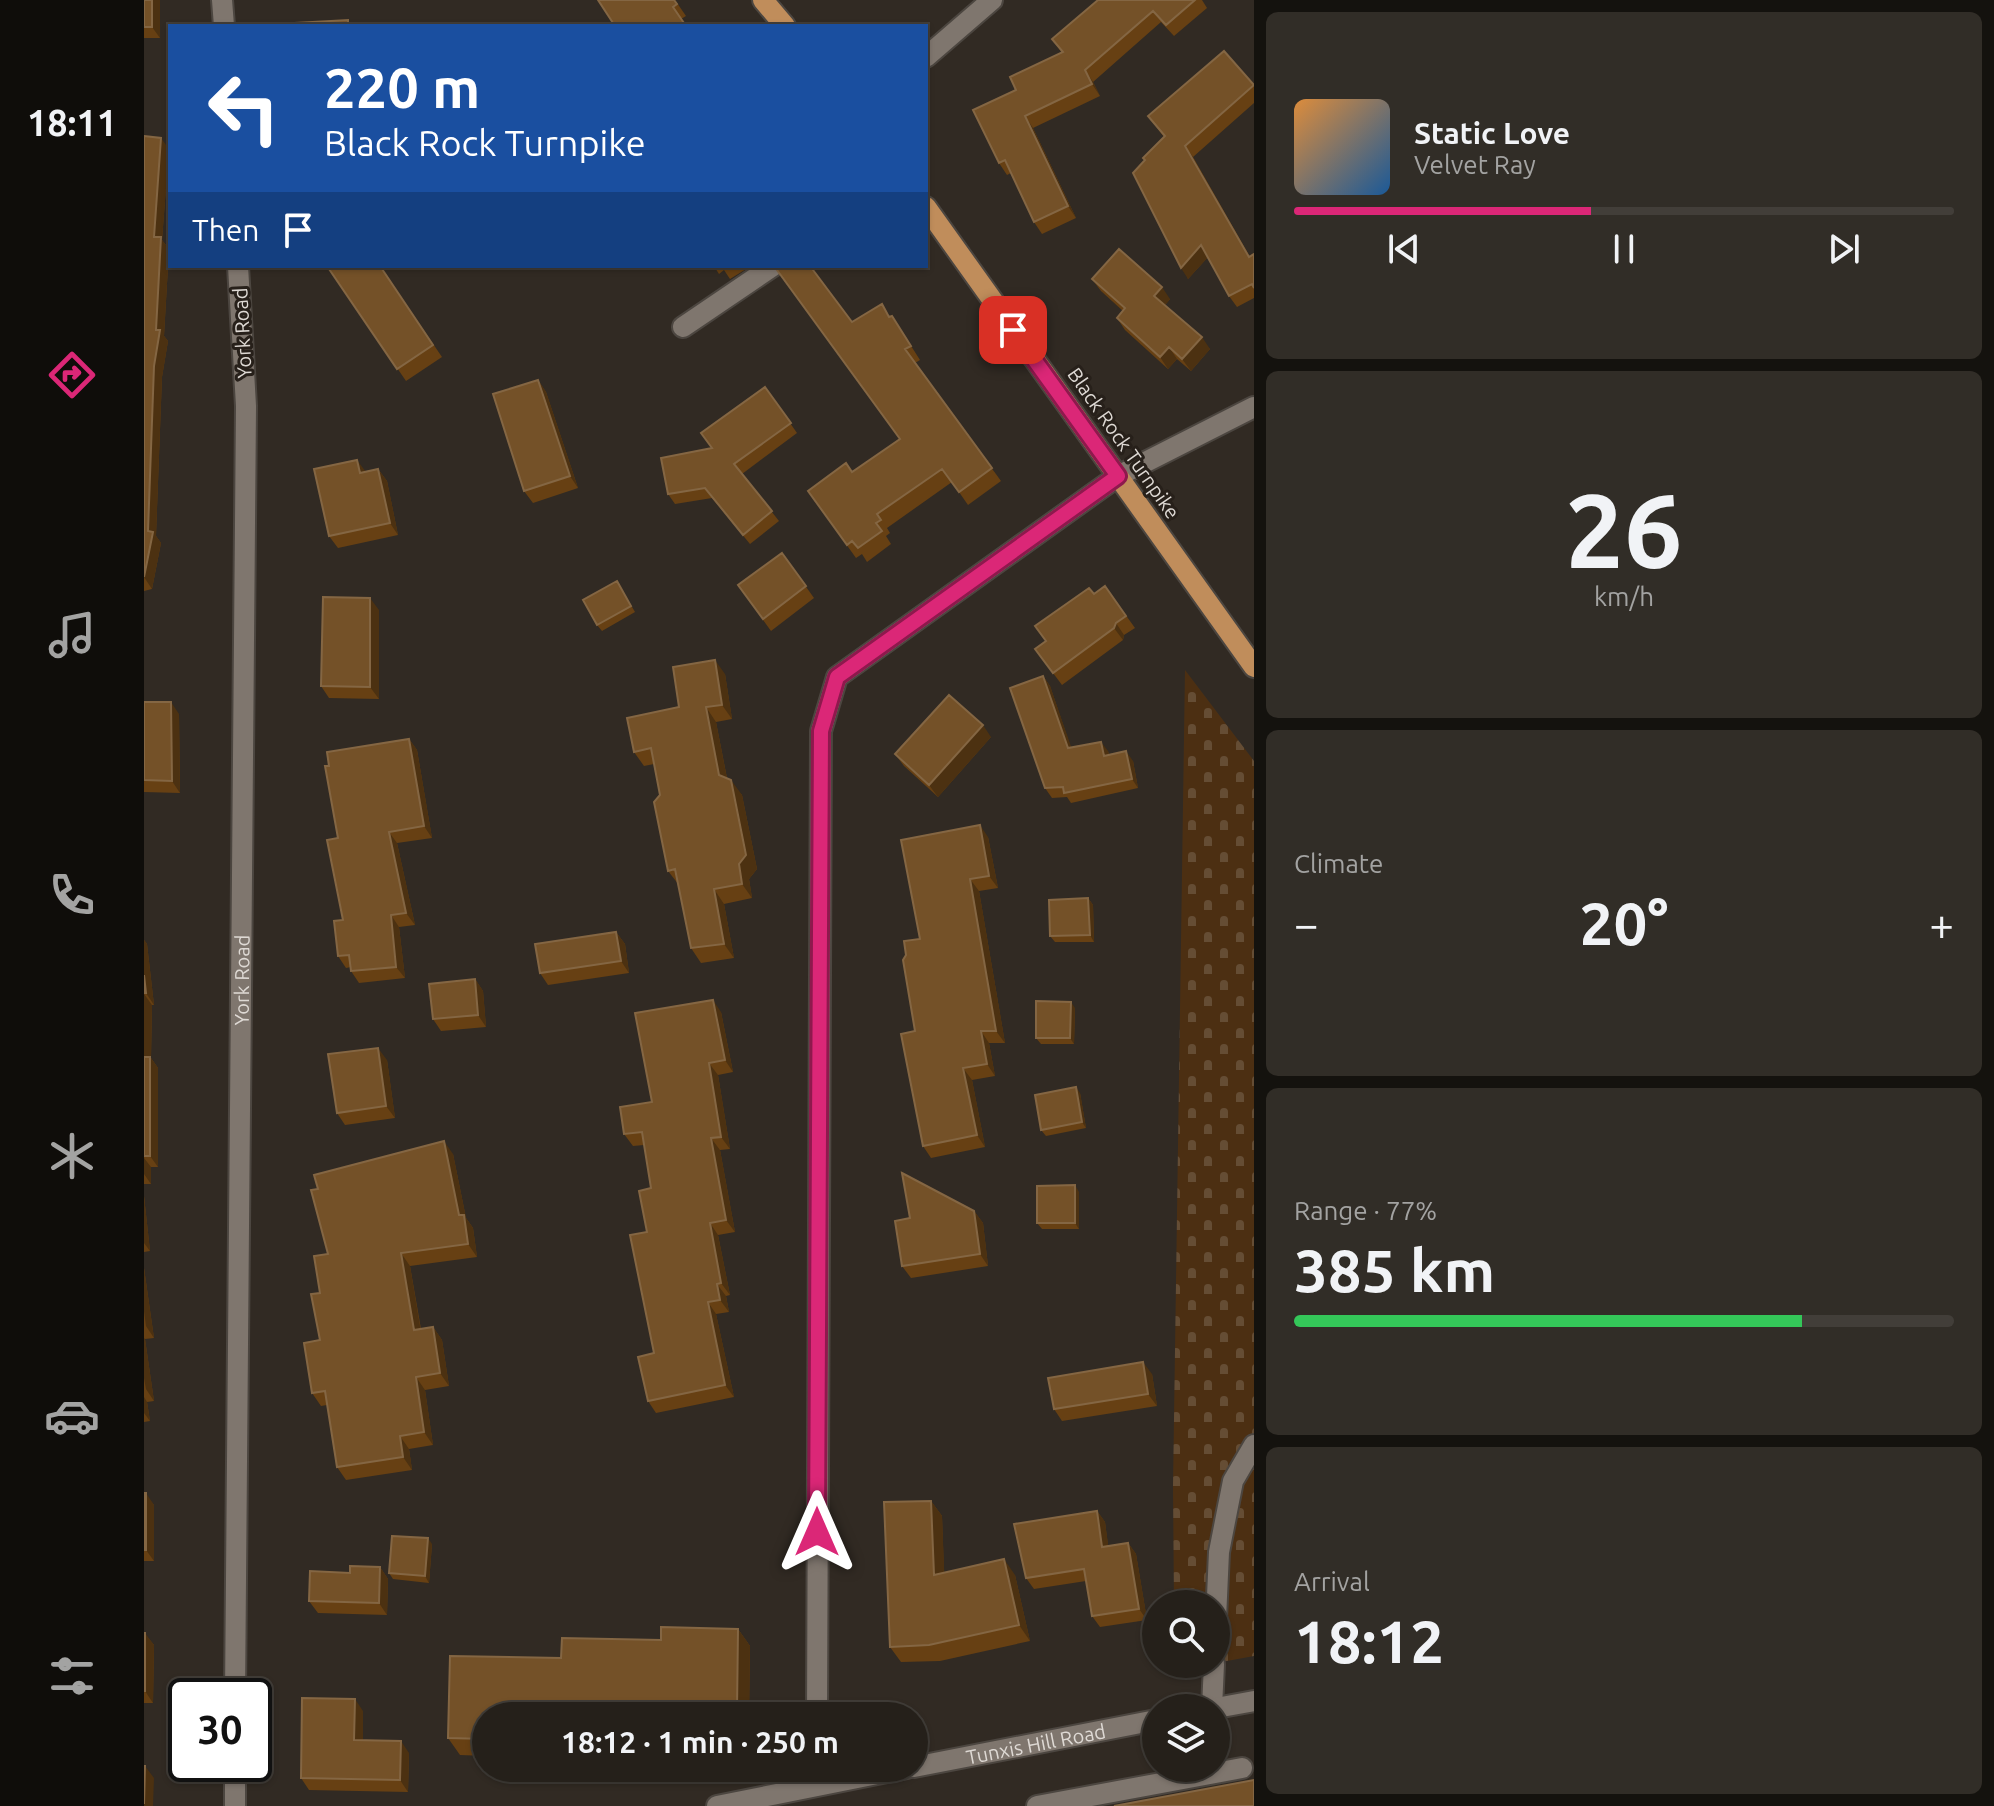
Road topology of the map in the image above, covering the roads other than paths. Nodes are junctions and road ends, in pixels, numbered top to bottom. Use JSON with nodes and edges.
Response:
{"nodes":[{"id":1,"x":222,"y":0,"type":"edge"},
{"id":2,"x":763,"y":0,"type":"edge"},
{"id":3,"x":992,"y":0,"type":"edge"},
{"id":4,"x":224,"y":24,"type":"edge"},
{"id":5,"x":783,"y":24,"type":"edge"},
{"id":6,"x":928,"y":55,"type":"edge"},
{"id":7,"x":928,"y":210,"type":"edge"},
{"id":8,"x":238,"y":268,"type":"edge"},
{"id":9,"x":770,"y":268,"type":"edge"},
{"id":10,"x":683,"y":327,"type":"dead end"},
{"id":11,"x":1254,"y":407,"type":"edge"},
{"id":12,"x":1118,"y":476,"type":"junction"},
{"id":13,"x":1254,"y":667,"type":"edge"},
{"id":14,"x":1254,"y":1445,"type":"edge"},
{"id":15,"x":1217,"y":1590,"type":"edge"},
{"id":16,"x":235,"y":1678,"type":"edge"},
{"id":17,"x":1254,"y":1701,"type":"edge"},
{"id":18,"x":817,"y":1702,"type":"edge"},
{"id":19,"x":1230,"y":1705,"type":"edge"},
{"id":20,"x":1142,"y":1723,"type":"edge"},
{"id":21,"x":928,"y":1764,"type":"edge"},
{"id":22,"x":1242,"y":1768,"type":"dead end"},
{"id":23,"x":235,"y":1782,"type":"edge"},
{"id":24,"x":802,"y":1782,"type":"edge"},
{"id":25,"x":235,"y":1806,"type":"edge"},
{"id":26,"x":717,"y":1806,"type":"edge"},
{"id":27,"x":1037,"y":1806,"type":"edge"}],
"edges":[{"from":1,"to":4,"type":"street"},
{"from":2,"to":5,"type":"main road"},
{"from":3,"to":6,"type":"street"},
{"from":7,"to":12,"type":"main road","name":"Black Rock Turnpike"},
{"from":8,"to":16,"type":"street","name":"York Road"},
{"from":9,"to":10,"type":"street"},
{"from":11,"to":12,"type":"street"},
{"from":12,"to":13,"type":"main road","name":"Black Rock Turnpike"},
{"from":12,"to":18,"type":"street"},
{"from":14,"to":15,"type":"street"},
{"from":17,"to":19,"type":"street"},
{"from":20,"to":21,"type":"street","name":"Tunxis Hill Road"},
{"from":22,"to":27,"type":"street"},
{"from":23,"to":25,"type":"street"},
{"from":24,"to":26,"type":"street"}]}
